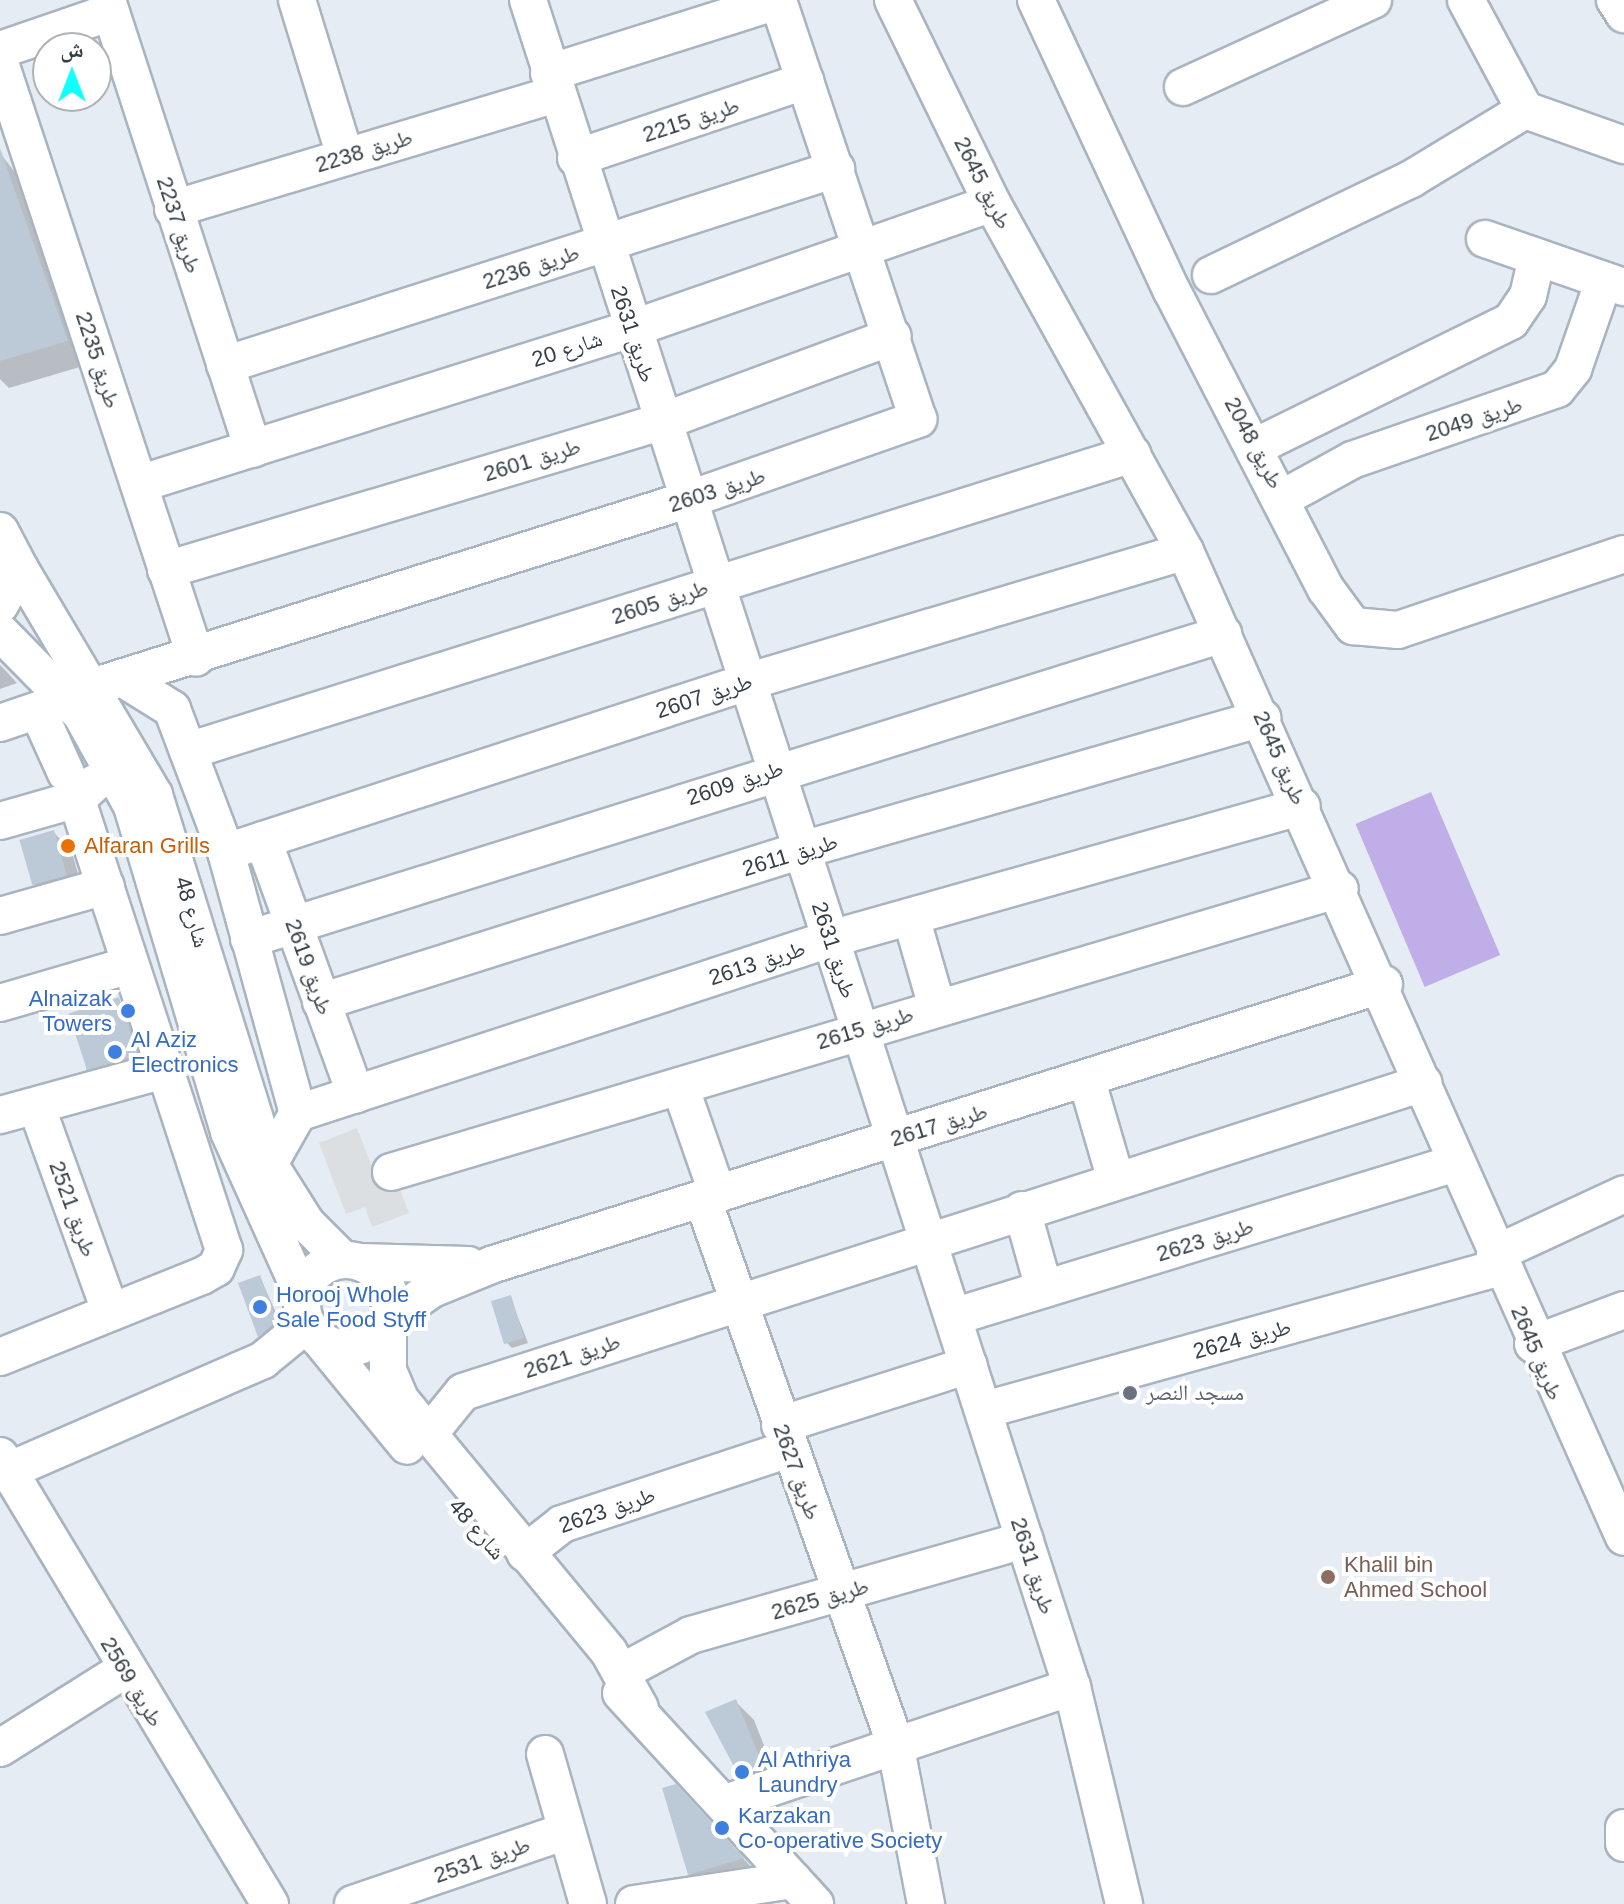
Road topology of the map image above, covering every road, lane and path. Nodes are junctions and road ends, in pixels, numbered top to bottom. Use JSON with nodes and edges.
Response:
{"nodes":[{"id":1,"x":297,"y":0,"type":"edge"},
{"id":2,"x":528,"y":0,"type":"edge"},
{"id":3,"x":778,"y":0,"type":"edge"},
{"id":4,"x":893,"y":0,"type":"edge"},
{"id":5,"x":1036,"y":0,"type":"edge"},
{"id":6,"x":1373,"y":0,"type":"edge"},
{"id":7,"x":1466,"y":0,"type":"edge"},
{"id":8,"x":1615,"y":0,"type":"edge"},
{"id":9,"x":109,"y":6,"type":"edge"},
{"id":10,"x":1624,"y":14,"type":"edge"},
{"id":11,"x":0,"y":50,"type":"edge"},
{"id":12,"x":0,"y":63,"type":"edge"},
{"id":13,"x":805,"y":81,"type":"junction"},
{"id":14,"x":553,"y":84,"type":"junction"},
{"id":15,"x":1183,"y":87,"type":"dead end"},
{"id":16,"x":1525,"y":110,"type":"junction"},
{"id":17,"x":1616,"y":142,"type":"edge"},
{"id":18,"x":345,"y":156,"type":"junction"},
{"id":19,"x":576,"y":158,"type":"junction"},
{"id":20,"x":836,"y":169,"type":"junction"},
{"id":21,"x":992,"y":203,"type":"junction"},
{"id":22,"x":173,"y":209,"type":"junction"},
{"id":23,"x":1485,"y":239,"type":"dead end"},
{"id":24,"x":604,"y":244,"type":"junction"},
{"id":25,"x":863,"y":247,"type":"junction"},
{"id":26,"x":1537,"y":258,"type":"junction"},
{"id":27,"x":1211,"y":275,"type":"dead end"},
{"id":28,"x":1614,"y":284,"type":"edge"},
{"id":29,"x":631,"y":329,"type":"junction"},
{"id":30,"x":893,"y":336,"type":"junction"},
{"id":31,"x":225,"y":365,"type":"junction"},
{"id":32,"x":661,"y":422,"type":"junction"},
{"id":33,"x":1257,"y":446,"type":"junction"},
{"id":34,"x":253,"y":449,"type":"junction"},
{"id":35,"x":1132,"y":454,"type":"junction"},
{"id":36,"x":139,"y":484,"type":"junction"},
{"id":37,"x":1283,"y":498,"type":"junction"},
{"id":38,"x":690,"y":499,"type":"junction"},
{"id":39,"x":0,"y":531,"type":"edge"},
{"id":40,"x":1185,"y":551,"type":"junction"},
{"id":41,"x":1624,"y":554,"type":"edge"},
{"id":42,"x":20,"y":569,"type":"junction"},
{"id":43,"x":166,"y":570,"type":"junction"},
{"id":44,"x":718,"y":583,"type":"junction"},
{"id":45,"x":0,"y":605,"type":"edge"},
{"id":46,"x":0,"y":632,"type":"edge"},
{"id":47,"x":1223,"y":634,"type":"junction"},
{"id":48,"x":196,"y":658,"type":"junction"},
{"id":49,"x":750,"y":681,"type":"junction"},
{"id":50,"x":80,"y":694,"type":"junction"},
{"id":51,"x":172,"y":709,"type":"junction"},
{"id":52,"x":1262,"y":718,"type":"junction"},
{"id":53,"x":0,"y":723,"type":"edge"},
{"id":54,"x":188,"y":751,"type":"junction"},
{"id":55,"x":108,"y":757,"type":"junction"},
{"id":56,"x":776,"y":770,"type":"junction"},
{"id":57,"x":71,"y":786,"type":"junction"},
{"id":58,"x":1302,"y":806,"type":"junction"},
{"id":59,"x":0,"y":821,"type":"edge"},
{"id":60,"x":263,"y":840,"type":"junction"},
{"id":61,"x":802,"y":850,"type":"junction"},
{"id":62,"x":226,"y":852,"type":"junction"},
{"id":63,"x":106,"y":886,"type":"junction"},
{"id":64,"x":1340,"y":889,"type":"junction"},
{"id":65,"x":0,"y":916,"type":"edge"},
{"id":66,"x":911,"y":917,"type":"junction"},
{"id":67,"x":294,"y":925,"type":"junction"},
{"id":68,"x":249,"y":939,"type":"junction"},
{"id":69,"x":830,"y":939,"type":"junction"},
{"id":70,"x":130,"y":965,"type":"junction"},
{"id":71,"x":1384,"y":984,"type":"junction"},
{"id":72,"x":321,"y":1002,"type":"junction"},
{"id":73,"x":0,"y":1003,"type":"edge"},
{"id":74,"x":937,"y":1007,"type":"junction"},
{"id":75,"x":859,"y":1029,"type":"junction"},
{"id":76,"x":164,"y":1070,"type":"junction"},
{"id":77,"x":1087,"y":1081,"type":"junction"},
{"id":78,"x":1423,"y":1083,"type":"junction"},
{"id":79,"x":680,"y":1086,"type":"junction"},
{"id":80,"x":356,"y":1095,"type":"junction"},
{"id":81,"x":37,"y":1108,"type":"junction"},
{"id":82,"x":298,"y":1113,"type":"junction"},
{"id":83,"x":0,"y":1115,"type":"edge"},
{"id":84,"x":894,"y":1139,"type":"junction"},
{"id":85,"x":1456,"y":1163,"type":"junction"},
{"id":86,"x":269,"y":1164,"type":"junction"},
{"id":87,"x":391,"y":1172,"type":"dead end"},
{"id":88,"x":1116,"y":1180,"type":"junction"},
{"id":89,"x":1624,"y":1194,"type":"edge"},
{"id":90,"x":710,"y":1198,"type":"junction"},
{"id":91,"x":1022,"y":1210,"type":"junction"},
{"id":92,"x":260,"y":1211,"type":"junction"},
{"id":93,"x":215,"y":1212,"type":"junction"},
{"id":94,"x":926,"y":1240,"type":"junction"},
{"id":95,"x":351,"y":1261,"type":"junction"},
{"id":96,"x":1498,"y":1261,"type":"junction"},
{"id":97,"x":494,"y":1264,"type":"junction"},
{"id":98,"x":1044,"y":1289,"type":"junction"},
{"id":99,"x":735,"y":1303,"type":"junction"},
{"id":100,"x":1624,"y":1310,"type":"edge"},
{"id":101,"x":110,"y":1311,"type":"junction"},
{"id":102,"x":953,"y":1317,"type":"junction"},
{"id":103,"x":388,"y":1320,"type":"junction"},
{"id":104,"x":310,"y":1321,"type":"junction"},
{"id":105,"x":1533,"y":1344,"type":"junction"},
{"id":106,"x":0,"y":1357,"type":"edge"},
{"id":107,"x":969,"y":1365,"type":"junction"},
{"id":108,"x":984,"y":1410,"type":"junction"},
{"id":109,"x":428,"y":1435,"type":"junction"},
{"id":110,"x":784,"y":1437,"type":"junction"},
{"id":111,"x":4,"y":1464,"type":"edge"},
{"id":112,"x":1609,"y":1479,"type":"edge"},
{"id":113,"x":1624,"y":1537,"type":"edge"},
{"id":114,"x":1025,"y":1540,"type":"junction"},
{"id":115,"x":525,"y":1553,"type":"junction"},
{"id":116,"x":842,"y":1593,"type":"junction"},
{"id":117,"x":124,"y":1670,"type":"junction"},
{"id":118,"x":622,"y":1672,"type":"junction"},
{"id":119,"x":1072,"y":1687,"type":"junction"},
{"id":120,"x":640,"y":1708,"type":"junction"},
{"id":121,"x":895,"y":1743,"type":"junction"},
{"id":122,"x":0,"y":1748,"type":"edge"},
{"id":123,"x":545,"y":1754,"type":"dead end"},
{"id":124,"x":725,"y":1803,"type":"junction"},
{"id":125,"x":1624,"y":1828,"type":"edge"},
{"id":126,"x":566,"y":1831,"type":"junction"},
{"id":127,"x":1624,"y":1843,"type":"edge"},
{"id":128,"x":784,"y":1892,"type":"edge"},
{"id":129,"x":270,"y":1904,"type":"edge"},
{"id":130,"x":353,"y":1904,"type":"edge"},
{"id":131,"x":588,"y":1904,"type":"edge"},
{"id":132,"x":634,"y":1904,"type":"edge"},
{"id":133,"x":926,"y":1904,"type":"edge"},
{"id":134,"x":1124,"y":1904,"type":"edge"}],
"edges":[{"from":1,"to":18,"type":"street"},
{"from":2,"to":14,"type":"street","name":"طريق 2631"},
{"from":3,"to":13,"type":"street","name":"طريق 2603"},
{"from":3,"to":14,"type":"street","name":"طريق 2238"},
{"from":4,"to":21,"type":"street","name":"طريق 2645"},
{"from":5,"to":33,"type":"street","name":"طريق 2048"},
{"from":6,"to":15,"type":"street"},
{"from":7,"to":16,"type":"street"},
{"from":8,"to":10,"type":"street"},
{"from":9,"to":11,"type":"street"},
{"from":9,"to":22,"type":"street","name":"طريق 2237"},
{"from":12,"to":36,"type":"street","name":"طريق 2235"},
{"from":13,"to":19,"type":"street","name":"طريق 2215"},
{"from":13,"to":20,"type":"street","name":"طريق 2603"},
{"from":14,"to":18,"type":"street","name":"طريق 2238"},
{"from":14,"to":19,"type":"street","name":"طريق 2631"},
{"from":16,"to":17,"type":"street"},
{"from":16,"to":27,"type":"street"},
{"from":18,"to":22,"type":"street","name":"طريق 2238"},
{"from":19,"to":24,"type":"street","name":"طريق 2631"},
{"from":20,"to":24,"type":"street","name":"طريق 2236"},
{"from":20,"to":25,"type":"street","name":"طريق 2603"},
{"from":21,"to":25,"type":"street","name":"شارع 20"},
{"from":21,"to":35,"type":"street","name":"طريق 2645"},
{"from":22,"to":31,"type":"street","name":"طريق 2237"},
{"from":23,"to":26,"type":"street","name":"طريق 2049"},
{"from":24,"to":29,"type":"street","name":"طريق 2631"},
{"from":24,"to":31,"type":"street","name":"طريق 2236"},
{"from":25,"to":29,"type":"street","name":"شارع 20"},
{"from":25,"to":30,"type":"street","name":"طريق 2603"},
{"from":26,"to":28,"type":"street","name":"طريق 2049"},
{"from":26,"to":33,"type":"street"},
{"from":28,"to":37,"type":"street","name":"طريق 2049"},
{"from":29,"to":32,"type":"street","name":"طريق 2631"},
{"from":29,"to":34,"type":"street","name":"شارع 20"},
{"from":30,"to":32,"type":"street","name":"طريق 2601"},
{"from":30,"to":38,"type":"street","name":"طريق 2603"},
{"from":31,"to":34,"type":"street","name":"طريق 2237"},
{"from":32,"to":38,"type":"street","name":"طريق 2631"},
{"from":32,"to":43,"type":"street","name":"طريق 2601"},
{"from":33,"to":37,"type":"street","name":"طريق 2048"},
{"from":34,"to":36,"type":"street","name":"شارع 20"},
{"from":35,"to":40,"type":"street","name":"طريق 2645"},
{"from":35,"to":44,"type":"street","name":"طريق 2605"},
{"from":36,"to":43,"type":"street","name":"طريق 2235"},
{"from":37,"to":41,"type":"street","name":"طريق 2048"},
{"from":38,"to":44,"type":"street","name":"طريق 2631"},
{"from":38,"to":48,"type":"street","name":"طريق 2603"},
{"from":39,"to":42,"type":"street","name":"شارع 48"},
{"from":40,"to":47,"type":"street","name":"طريق 2645"},
{"from":40,"to":49,"type":"street","name":"طريق 2607"},
{"from":42,"to":45,"type":"street"},
{"from":42,"to":50,"type":"street","name":"شارع 48"},
{"from":43,"to":48,"type":"street","name":"طريق 2235"},
{"from":44,"to":49,"type":"street","name":"طريق 2631"},
{"from":44,"to":54,"type":"street","name":"طريق 2605"},
{"from":46,"to":50,"type":"street","name":"شارع 48"},
{"from":47,"to":52,"type":"street","name":"طريق 2645"},
{"from":47,"to":56,"type":"street","name":"طريق 2609"},
{"from":48,"to":50,"type":"street","name":"طريق 2603"},
{"from":48,"to":51,"type":"street"},
{"from":49,"to":56,"type":"street","name":"طريق 2631"},
{"from":49,"to":60,"type":"street","name":"طريق 2607"},
{"from":50,"to":51,"type":"street"},
{"from":50,"to":53,"type":"street","name":"طريق 2603"},
{"from":50,"to":55,"type":"street","name":"شارع 48"},
{"from":50,"to":57,"type":"street"},
{"from":50,"to":86,"type":"street","name":"شارع 48"},
{"from":51,"to":54,"type":"street"},
{"from":52,"to":58,"type":"street","name":"طريق 2645"},
{"from":52,"to":61,"type":"street","name":"طريق 2611"},
{"from":54,"to":62,"type":"street"},
{"from":55,"to":57,"type":"street"},
{"from":55,"to":92,"type":"street","name":"شارع 48"},
{"from":56,"to":61,"type":"street","name":"طريق 2631"},
{"from":56,"to":67,"type":"street","name":"طريق 2609"},
{"from":57,"to":59,"type":"street"},
{"from":57,"to":63,"type":"street"},
{"from":58,"to":64,"type":"street","name":"طريق 2645"},
{"from":58,"to":66,"type":"street","name":"طريق 2613"},
{"from":60,"to":62,"type":"street","name":"طريق 2607"},
{"from":60,"to":67,"type":"street","name":"طريق 2619"},
{"from":61,"to":69,"type":"street","name":"طريق 2631"},
{"from":61,"to":72,"type":"street","name":"طريق 2611"},
{"from":62,"to":68,"type":"street"},
{"from":63,"to":65,"type":"street"},
{"from":63,"to":70,"type":"street"},
{"from":64,"to":71,"type":"street","name":"طريق 2645"},
{"from":64,"to":74,"type":"street","name":"طريق 2615"},
{"from":66,"to":69,"type":"street","name":"طريق 2613"},
{"from":66,"to":74,"type":"street"},
{"from":67,"to":68,"type":"street","name":"طريق 2609"},
{"from":67,"to":72,"type":"street","name":"طريق 2619"},
{"from":68,"to":82,"type":"street"},
{"from":69,"to":75,"type":"street","name":"طريق 2631"},
{"from":69,"to":80,"type":"street","name":"طريق 2613"},
{"from":70,"to":73,"type":"street"},
{"from":70,"to":76,"type":"street"},
{"from":71,"to":77,"type":"street","name":"طريق 2617"},
{"from":71,"to":78,"type":"street","name":"طريق 2645"},
{"from":72,"to":80,"type":"street","name":"طريق 2619"},
{"from":74,"to":75,"type":"street","name":"طريق 2615"},
{"from":75,"to":79,"type":"street","name":"طريق 2615"},
{"from":75,"to":84,"type":"street","name":"طريق 2631"},
{"from":76,"to":81,"type":"street"},
{"from":76,"to":93,"type":"street"},
{"from":77,"to":84,"type":"street","name":"طريق 2617"},
{"from":77,"to":88,"type":"street"},
{"from":78,"to":85,"type":"street","name":"طريق 2645"},
{"from":78,"to":88,"type":"street","name":"طريق 2621"},
{"from":79,"to":87,"type":"street","name":"طريق 2615"},
{"from":79,"to":90,"type":"street","name":"طريق 2627"},
{"from":80,"to":82,"type":"street","name":"طريق 2613"},
{"from":81,"to":83,"type":"street"},
{"from":81,"to":101,"type":"street","name":"طريق 2521"},
{"from":82,"to":86,"type":"street"},
{"from":84,"to":90,"type":"street","name":"طريق 2617"},
{"from":84,"to":94,"type":"street","name":"طريق 2631"},
{"from":85,"to":96,"type":"street","name":"طريق 2645"},
{"from":85,"to":98,"type":"street","name":"طريق 2623"},
{"from":86,"to":95,"type":"street","name":"شارع 48"},
{"from":88,"to":91,"type":"street","name":"طريق 2621"},
{"from":89,"to":96,"type":"street","name":"طريق 2624"},
{"from":90,"to":97,"type":"street","name":"طريق 2617"},
{"from":90,"to":99,"type":"street","name":"طريق 2627"},
{"from":91,"to":94,"type":"street","name":"طريق 2621"},
{"from":91,"to":98,"type":"street"},
{"from":92,"to":93,"type":"street"},
{"from":92,"to":104,"type":"street","name":"شارع 48"},
{"from":93,"to":101,"type":"street"},
{"from":94,"to":99,"type":"street","name":"طريق 2621"},
{"from":94,"to":102,"type":"street","name":"طريق 2631"},
{"from":95,"to":97,"type":"street","name":"طريق 2617"},
{"from":95,"to":103,"type":"street"},
{"from":95,"to":104,"type":"street"},
{"from":96,"to":105,"type":"street","name":"طريق 2645"},
{"from":96,"to":108,"type":"street","name":"طريق 2624"},
{"from":97,"to":103,"type":"street","name":"طريق 2617"},
{"from":98,"to":102,"type":"street","name":"طريق 2623"},
{"from":99,"to":109,"type":"street","name":"طريق 2621"},
{"from":99,"to":110,"type":"street","name":"طريق 2627"},
{"from":100,"to":105,"type":"street"},
{"from":101,"to":106,"type":"street"},
{"from":102,"to":107,"type":"street","name":"طريق 2631"},
{"from":103,"to":104,"type":"street"},
{"from":103,"to":109,"type":"street","name":"شارع 48"},
{"from":104,"to":111,"type":"street"},
{"from":104,"to":120,"type":"street","name":"شارع 48"},
{"from":105,"to":112,"type":"street","name":"طريق 2645"},
{"from":107,"to":108,"type":"street","name":"طريق 2631"},
{"from":107,"to":110,"type":"street","name":"طريق 2623"},
{"from":108,"to":114,"type":"street","name":"طريق 2631"},
{"from":109,"to":115,"type":"street","name":"شارع 48"},
{"from":110,"to":115,"type":"street","name":"طريق 2623"},
{"from":110,"to":116,"type":"street","name":"طريق 2627"},
{"from":111,"to":117,"type":"street","name":"طريق 2569"},
{"from":112,"to":113,"type":"street","name":"طريق 2645"},
{"from":114,"to":116,"type":"street","name":"طريق 2625"},
{"from":114,"to":119,"type":"street","name":"طريق 2631"},
{"from":115,"to":118,"type":"street","name":"شارع 48"},
{"from":116,"to":118,"type":"street","name":"طريق 2625"},
{"from":116,"to":121,"type":"street","name":"طريق 2627"},
{"from":117,"to":122,"type":"street"},
{"from":117,"to":129,"type":"street","name":"طريق 2569"},
{"from":118,"to":120,"type":"street","name":"شارع 48"},
{"from":119,"to":121,"type":"street"},
{"from":119,"to":134,"type":"street","name":"طريق 2631"},
{"from":120,"to":124,"type":"street","name":"شارع 48"},
{"from":121,"to":124,"type":"street"},
{"from":121,"to":133,"type":"street","name":"طريق 2627"},
{"from":123,"to":126,"type":"street"},
{"from":124,"to":128,"type":"street","name":"شارع 48"},
{"from":125,"to":127,"type":"street"},
{"from":126,"to":130,"type":"street","name":"طريق 2531"},
{"from":126,"to":131,"type":"street"},
{"from":128,"to":132,"type":"street"}]}
